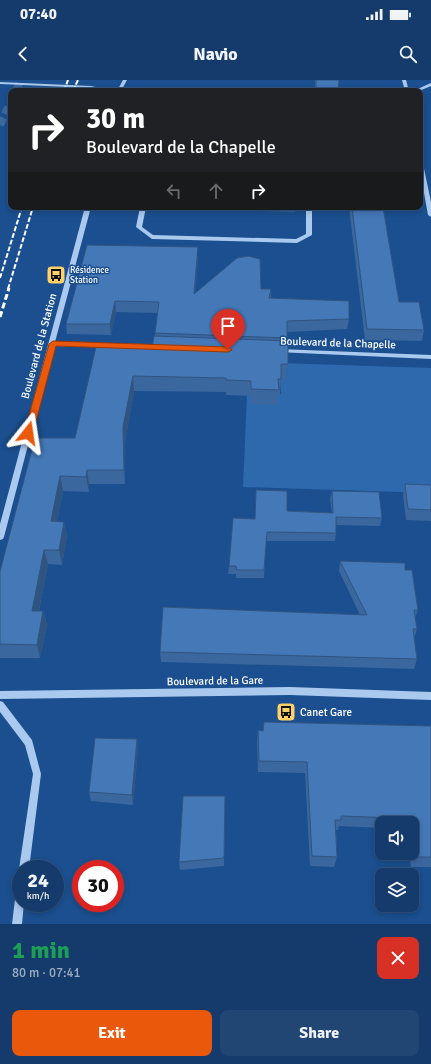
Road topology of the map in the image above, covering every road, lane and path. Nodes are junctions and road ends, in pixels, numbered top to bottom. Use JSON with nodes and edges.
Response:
{"nodes":[{"id":1,"x":0,"y":83,"type":"edge"},
{"id":2,"x":96,"y":88,"type":"edge"},
{"id":3,"x":423,"y":174,"type":"edge"},
{"id":4,"x":87,"y":210,"type":"edge"},
{"id":5,"x":142,"y":210,"type":"edge"},
{"id":6,"x":309,"y":210,"type":"edge"},
{"id":7,"x":431,"y":215,"type":"edge"},
{"id":8,"x":53,"y":344,"type":"junction"},
{"id":9,"x":167,"y":348,"type":"edge"},
{"id":10,"x":271,"y":351,"type":"edge"},
{"id":11,"x":431,"y":356,"type":"edge"},
{"id":12,"x":0,"y":537,"type":"edge"},
{"id":13,"x":0,"y":695,"type":"edge"},
{"id":14,"x":431,"y":696,"type":"edge"},
{"id":15,"x":0,"y":705,"type":"edge"},
{"id":16,"x":25,"y":860,"type":"edge"},
{"id":17,"x":18,"y":912,"type":"edge"},
{"id":18,"x":16,"y":924,"type":"edge"}],
"edges":[{"from":1,"to":2,"type":"street"},
{"from":3,"to":7,"type":"street"},
{"from":4,"to":8,"type":"street","name":"Boulevard de la Station"},
{"from":5,"to":6,"type":"street"},
{"from":8,"to":9,"type":"street"},
{"from":8,"to":12,"type":"street","name":"Boulevard de la Station"},
{"from":10,"to":11,"type":"street","name":"Boulevard de la Chapelle"},
{"from":13,"to":14,"type":"street","name":"Boulevard de la Gare"},
{"from":15,"to":16,"type":"street"},
{"from":17,"to":18,"type":"street"}]}
